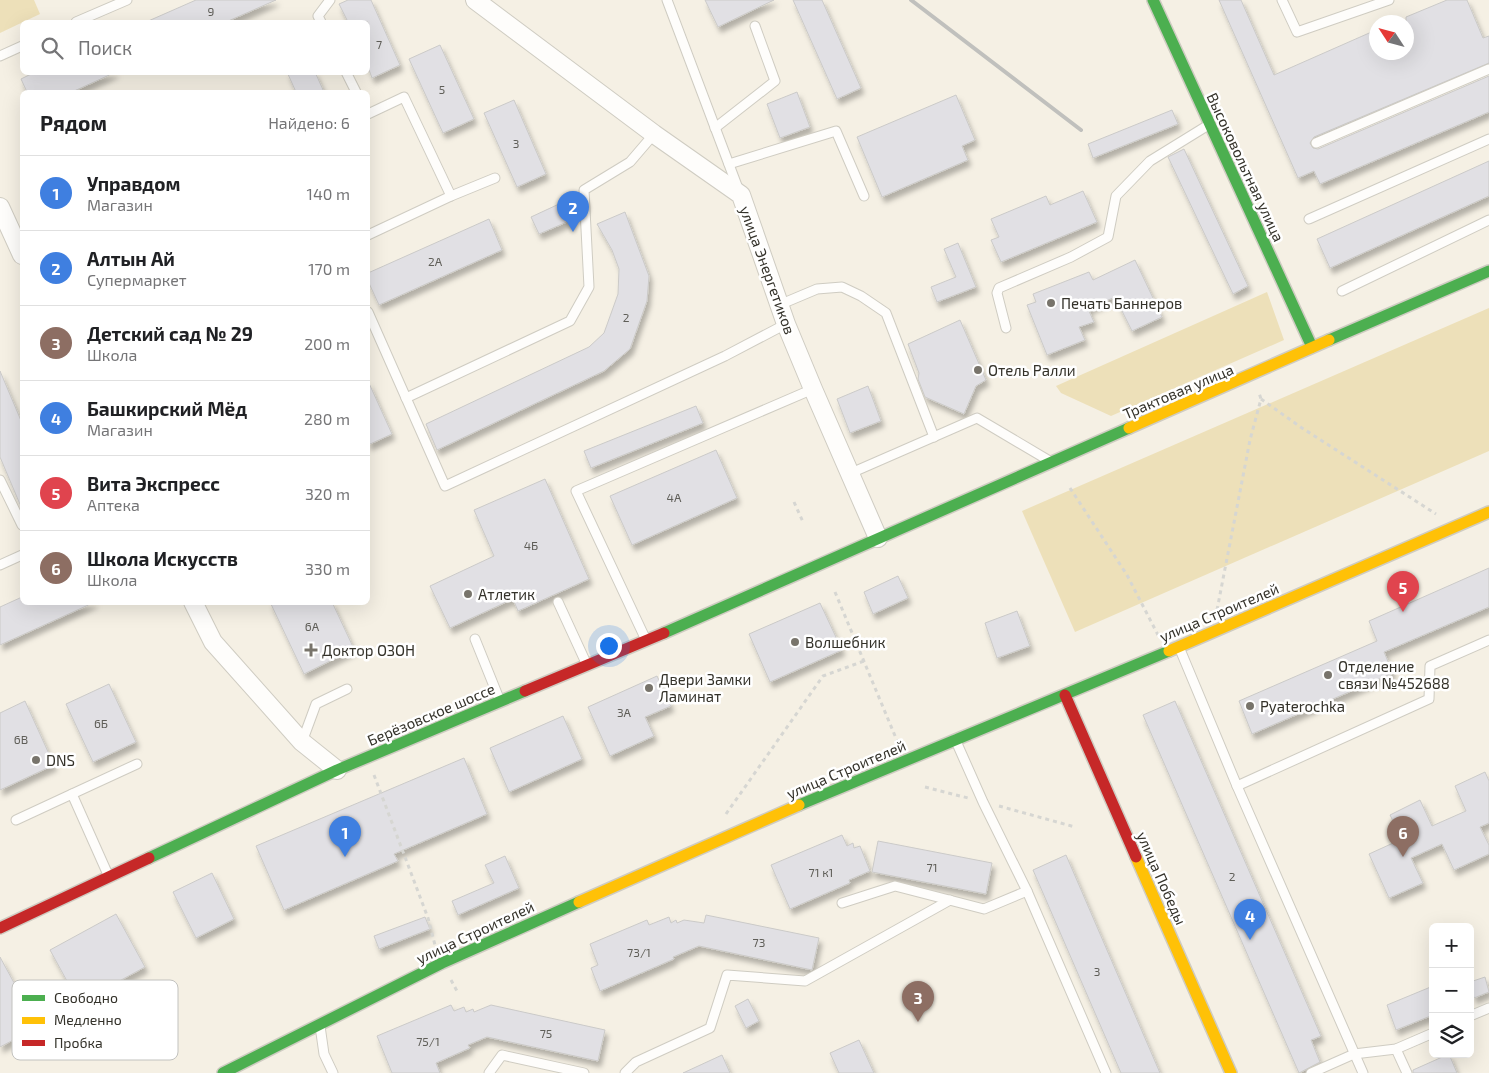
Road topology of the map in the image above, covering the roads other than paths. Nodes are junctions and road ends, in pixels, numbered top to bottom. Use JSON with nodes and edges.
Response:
{"nodes":[{"id":1,"x":127,"y":0,"type":"edge"},
{"id":2,"x":330,"y":0,"type":"edge"},
{"id":3,"x":475,"y":0,"type":"edge"},
{"id":4,"x":667,"y":0,"type":"edge"},
{"id":5,"x":1153,"y":0,"type":"edge"},
{"id":6,"x":1282,"y":0,"type":"edge"},
{"id":7,"x":1389,"y":0,"type":"edge"},
{"id":8,"x":81,"y":20,"type":"edge"},
{"id":9,"x":320,"y":20,"type":"edge"},
{"id":10,"x":755,"y":26,"type":"dead end"},
{"id":11,"x":20,"y":47,"type":"edge"},
{"id":12,"x":0,"y":56,"type":"edge"},
{"id":13,"x":1489,"y":69,"type":"edge"},
{"id":14,"x":348,"y":75,"type":"edge"},
{"id":15,"x":355,"y":90,"type":"edge"},
{"id":16,"x":370,"y":113,"type":"edge"},
{"id":17,"x":1210,"y":124,"type":"junction"},
{"id":18,"x":715,"y":128,"type":"junction"},
{"id":19,"x":654,"y":134,"type":"junction"},
{"id":20,"x":1489,"y":139,"type":"edge"},
{"id":21,"x":1316,"y":143,"type":"dead end"},
{"id":22,"x":729,"y":164,"type":"junction"},
{"id":23,"x":494,"y":178,"type":"dead end"},
{"id":24,"x":741,"y":195,"type":"junction"},
{"id":25,"x":451,"y":196,"type":"junction"},
{"id":26,"x":864,"y":196,"type":"dead end"},
{"id":27,"x":0,"y":207,"type":"edge"},
{"id":28,"x":1309,"y":220,"type":"dead end"},
{"id":29,"x":1489,"y":220,"type":"edge"},
{"id":30,"x":370,"y":234,"type":"edge"},
{"id":31,"x":20,"y":251,"type":"edge"},
{"id":32,"x":1489,"y":271,"type":"edge"},
{"id":33,"x":1342,"y":291,"type":"dead end"},
{"id":34,"x":779,"y":305,"type":"junction"},
{"id":35,"x":370,"y":317,"type":"edge"},
{"id":36,"x":786,"y":324,"type":"junction"},
{"id":37,"x":1006,"y":328,"type":"dead end"},
{"id":38,"x":1312,"y":347,"type":"junction"},
{"id":39,"x":813,"y":389,"type":"junction"},
{"id":40,"x":406,"y":398,"type":"junction"},
{"id":41,"x":934,"y":437,"type":"junction"},
{"id":42,"x":1050,"y":462,"type":"junction"},
{"id":43,"x":851,"y":474,"type":"junction"},
{"id":44,"x":0,"y":480,"type":"edge"},
{"id":45,"x":1489,"y":512,"type":"edge"},
{"id":46,"x":20,"y":521,"type":"edge"},
{"id":47,"x":878,"y":538,"type":"junction"},
{"id":48,"x":20,"y":556,"type":"edge"},
{"id":49,"x":0,"y":565,"type":"edge"},
{"id":50,"x":558,"y":602,"type":"dead end"},
{"id":51,"x":194,"y":605,"type":"edge"},
{"id":52,"x":475,"y":639,"type":"dead end"},
{"id":53,"x":647,"y":640,"type":"junction"},
{"id":54,"x":1489,"y":640,"type":"edge"},
{"id":55,"x":1179,"y":646,"type":"junction"},
{"id":56,"x":587,"y":665,"type":"junction"},
{"id":57,"x":347,"y":689,"type":"dead end"},
{"id":58,"x":1065,"y":695,"type":"junction"},
{"id":59,"x":500,"y":702,"type":"junction"},
{"id":60,"x":955,"y":739,"type":"junction"},
{"id":61,"x":302,"y":742,"type":"junction"},
{"id":62,"x":137,"y":764,"type":"dead end"},
{"id":63,"x":338,"y":770,"type":"junction"},
{"id":64,"x":1237,"y":786,"type":"junction"},
{"id":65,"x":72,"y":794,"type":"junction"},
{"id":66,"x":16,"y":820,"type":"dead end"},
{"id":67,"x":109,"y":878,"type":"junction"},
{"id":68,"x":1027,"y":891,"type":"junction"},
{"id":69,"x":950,"y":900,"type":"junction"},
{"id":70,"x":842,"y":903,"type":"dead end"},
{"id":71,"x":0,"y":928,"type":"edge"},
{"id":72,"x":1489,"y":1008,"type":"edge"},
{"id":73,"x":1474,"y":1014,"type":"edge"},
{"id":74,"x":320,"y":1023,"type":"junction"},
{"id":75,"x":1429,"y":1035,"type":"edge"},
{"id":76,"x":1396,"y":1049,"type":"junction"},
{"id":77,"x":1354,"y":1054,"type":"junction"},
{"id":78,"x":223,"y":1073,"type":"edge"},
{"id":79,"x":333,"y":1073,"type":"edge"},
{"id":80,"x":489,"y":1073,"type":"edge"},
{"id":81,"x":584,"y":1073,"type":"edge"},
{"id":82,"x":625,"y":1073,"type":"edge"},
{"id":83,"x":1106,"y":1073,"type":"edge"},
{"id":84,"x":1231,"y":1073,"type":"edge"},
{"id":85,"x":1311,"y":1073,"type":"edge"},
{"id":86,"x":1363,"y":1073,"type":"edge"},
{"id":87,"x":1407,"y":1073,"type":"edge"}],
"edges":[{"from":1,"to":8,"type":"lane"},
{"from":2,"to":9,"type":"lane"},
{"from":3,"to":19,"type":"street","name":"улица Энергетиков"},
{"from":4,"to":18,"type":"lane"},
{"from":5,"to":17,"type":"main road","name":"Высоковольтная улица"},
{"from":6,"to":7,"type":"lane"},
{"from":10,"to":18,"type":"lane"},
{"from":11,"to":12,"type":"lane"},
{"from":13,"to":21,"type":"lane"},
{"from":14,"to":15,"type":"lane"},
{"from":16,"to":25,"type":"lane"},
{"from":17,"to":37,"type":"lane"},
{"from":17,"to":38,"type":"main road","name":"Высоковольтная улица"},
{"from":18,"to":22,"type":"lane"},
{"from":19,"to":24,"type":"street","name":"улица Энергетиков"},
{"from":19,"to":40,"type":"lane"},
{"from":20,"to":28,"type":"lane"},
{"from":22,"to":24,"type":"lane"},
{"from":22,"to":26,"type":"lane"},
{"from":23,"to":25,"type":"lane"},
{"from":24,"to":34,"type":"street","name":"улица Энергетиков"},
{"from":25,"to":30,"type":"lane"},
{"from":27,"to":31,"type":"street"},
{"from":29,"to":33,"type":"lane"},
{"from":32,"to":38,"type":"main road","name":"Трактовая улица"},
{"from":34,"to":36,"type":"street","name":"улица Энергетиков"},
{"from":34,"to":41,"type":"lane"},
{"from":35,"to":40,"type":"lane"},
{"from":36,"to":39,"type":"street","name":"улица Энергетиков"},
{"from":36,"to":40,"type":"lane"},
{"from":38,"to":42,"type":"main road","name":"Трактовая улица"},
{"from":39,"to":43,"type":"street","name":"улица Энергетиков"},
{"from":39,"to":53,"type":"lane"},
{"from":41,"to":42,"type":"lane"},
{"from":41,"to":43,"type":"lane"},
{"from":42,"to":47,"type":"main road","name":"Трактовая улица"},
{"from":43,"to":47,"type":"street","name":"улица Энергетиков"},
{"from":44,"to":46,"type":"lane"},
{"from":45,"to":55,"type":"main road","name":"улица Строителей"},
{"from":47,"to":53,"type":"main road","name":"Берёзовское шоссе"},
{"from":48,"to":49,"type":"lane"},
{"from":50,"to":56,"type":"lane"},
{"from":51,"to":61,"type":"street"},
{"from":52,"to":59,"type":"lane"},
{"from":53,"to":56,"type":"main road","name":"Берёзовское шоссе"},
{"from":54,"to":64,"type":"lane"},
{"from":55,"to":58,"type":"main road","name":"улица Строителей"},
{"from":55,"to":64,"type":"lane"},
{"from":56,"to":59,"type":"main road","name":"Берёзовское шоссе"},
{"from":57,"to":61,"type":"lane"},
{"from":58,"to":60,"type":"main road","name":"улица Строителей"},
{"from":58,"to":84,"type":"main road","name":"улица Победы"},
{"from":59,"to":63,"type":"main road","name":"Берёзовское шоссе"},
{"from":60,"to":68,"type":"lane"},
{"from":60,"to":74,"type":"main road","name":"улица Строителей"},
{"from":61,"to":63,"type":"street"},
{"from":62,"to":65,"type":"lane"},
{"from":63,"to":67,"type":"main road","name":"Берёзовское шоссе"},
{"from":64,"to":77,"type":"lane"},
{"from":65,"to":66,"type":"lane"},
{"from":65,"to":67,"type":"lane"},
{"from":67,"to":71,"type":"main road","name":"Берёзовское шоссе"},
{"from":68,"to":69,"type":"lane"},
{"from":68,"to":83,"type":"lane"},
{"from":69,"to":70,"type":"lane"},
{"from":69,"to":82,"type":"lane"},
{"from":72,"to":73,"type":"lane"},
{"from":74,"to":78,"type":"main road","name":"улица Строителей"},
{"from":74,"to":79,"type":"lane"},
{"from":75,"to":76,"type":"lane"},
{"from":76,"to":77,"type":"lane"},
{"from":76,"to":87,"type":"lane"},
{"from":77,"to":85,"type":"lane"},
{"from":77,"to":86,"type":"lane"},
{"from":80,"to":81,"type":"lane"}]}
